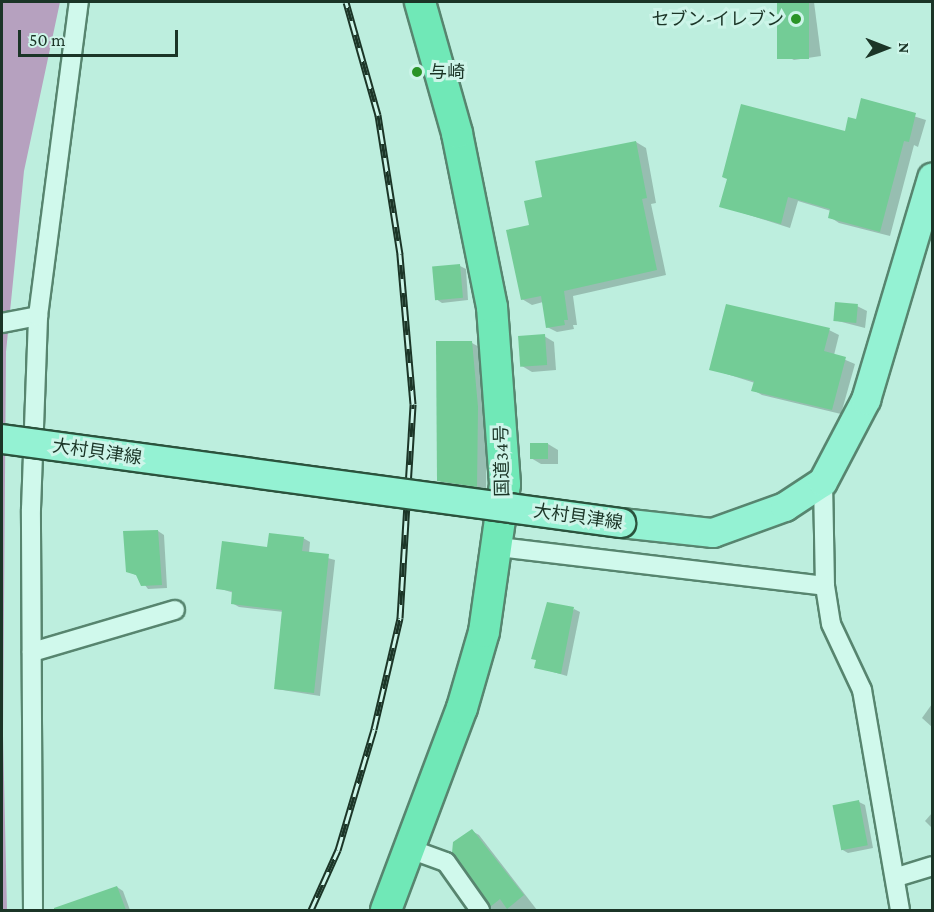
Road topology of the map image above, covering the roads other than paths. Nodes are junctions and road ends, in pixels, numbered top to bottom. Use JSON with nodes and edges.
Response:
{"nodes":[{"id":1,"x":79,"y":2,"type":"edge"},
{"id":2,"x":420,"y":2,"type":"edge"},
{"id":3,"x":933,"y":178,"type":"edge"},
{"id":4,"x":38,"y":316,"type":"junction"},
{"id":5,"x":10,"y":322,"type":"edge"},
{"id":6,"x":2,"y":439,"type":"edge"},
{"id":7,"x":823,"y":482,"type":"junction"},
{"id":8,"x":499,"y":547,"type":"junction"},
{"id":9,"x":825,"y":586,"type":"junction"},
{"id":10,"x":175,"y":610,"type":"dead end"},
{"id":11,"x":32,"y":652,"type":"junction"},
{"id":12,"x":410,"y":849,"type":"junction"},
{"id":13,"x":933,"y":866,"type":"edge"},
{"id":14,"x":897,"y":876,"type":"junction"},
{"id":15,"x":33,"y":910,"type":"edge"},
{"id":16,"x":386,"y":910,"type":"edge"},
{"id":17,"x":480,"y":910,"type":"edge"},
{"id":18,"x":900,"y":910,"type":"edge"}],
"edges":[{"from":1,"to":4,"type":"street"},
{"from":2,"to":8,"type":"highway","name":"国道34号"},
{"from":3,"to":7,"type":"main road","name":"大村貝津線"},
{"from":4,"to":5,"type":"street"},
{"from":4,"to":11,"type":"street"},
{"from":6,"to":7,"type":"main road","name":"大村貝津線","bridge":true},
{"from":7,"to":9,"type":"street"},
{"from":8,"to":9,"type":"street"},
{"from":8,"to":12,"type":"highway","name":"国道34号"},
{"from":9,"to":14,"type":"street"},
{"from":10,"to":11,"type":"street"},
{"from":11,"to":15,"type":"street"},
{"from":12,"to":16,"type":"highway","name":"国道34号"},
{"from":12,"to":17,"type":"street"},
{"from":13,"to":14,"type":"street"},
{"from":14,"to":18,"type":"street"}]}
